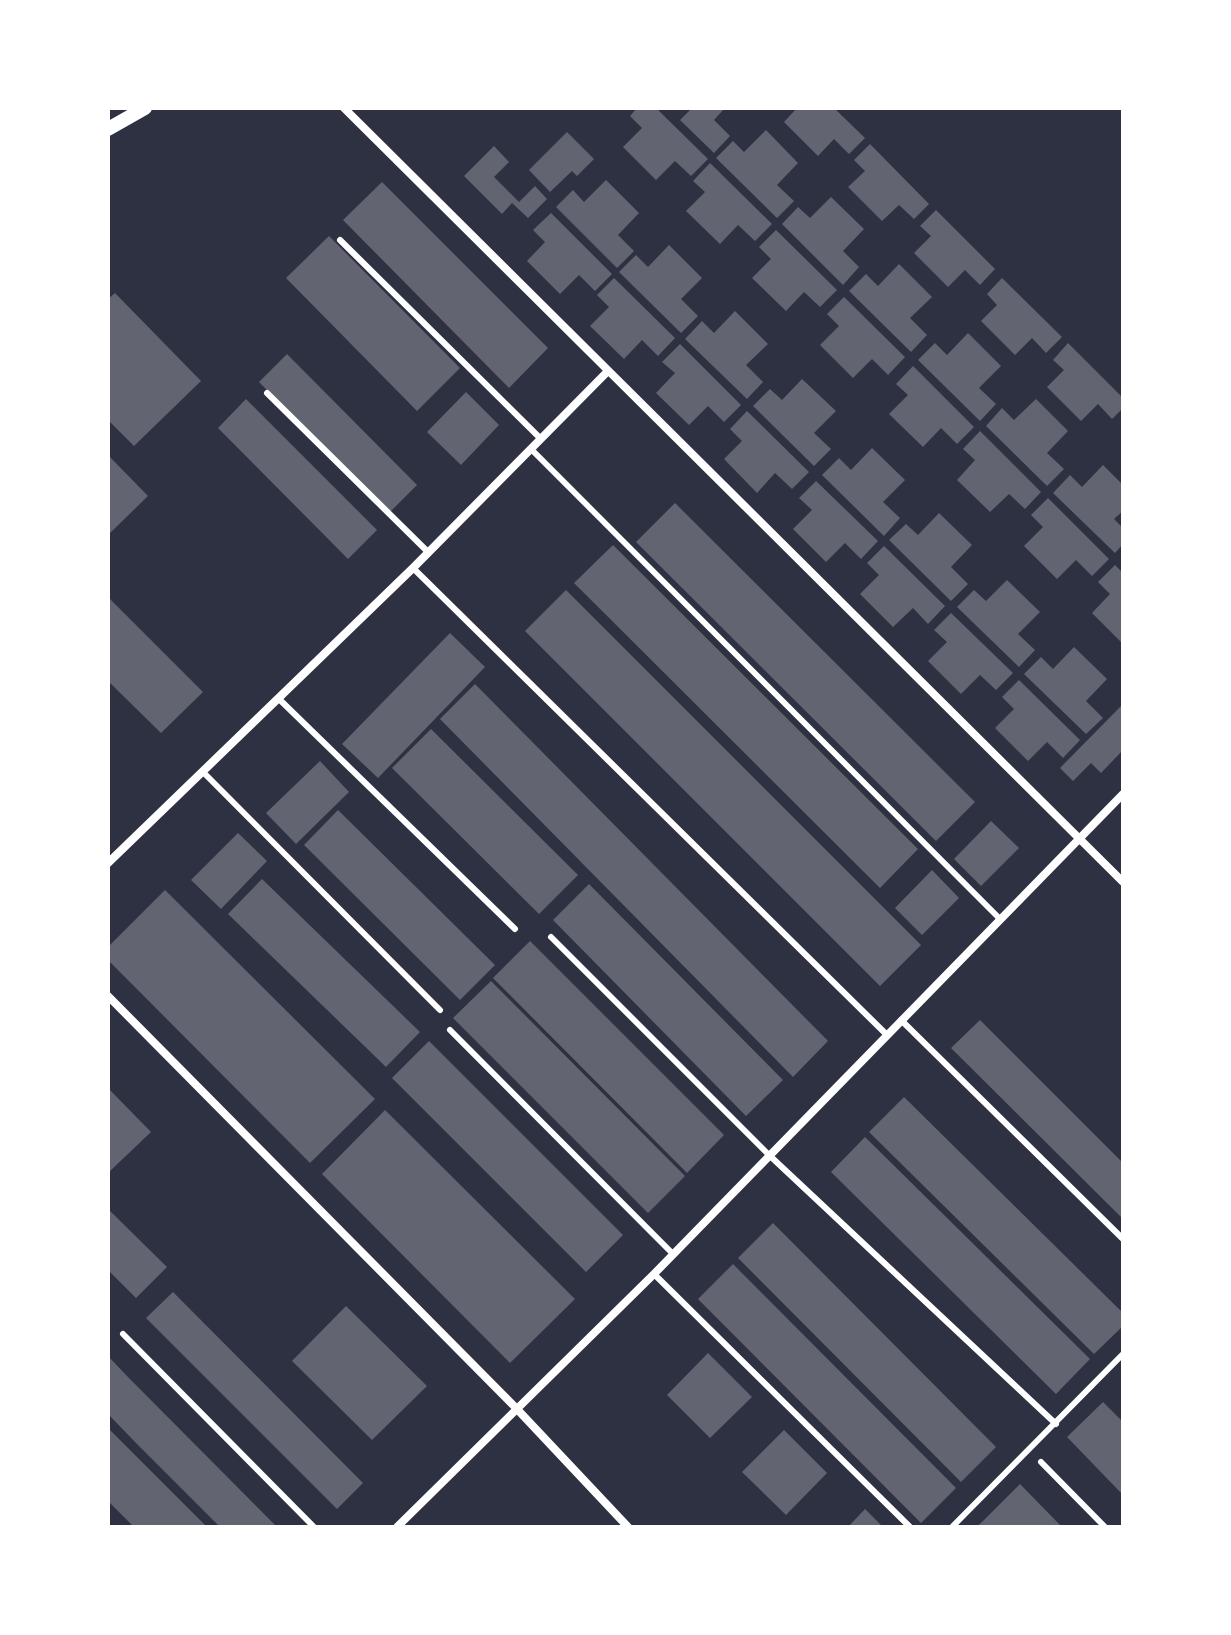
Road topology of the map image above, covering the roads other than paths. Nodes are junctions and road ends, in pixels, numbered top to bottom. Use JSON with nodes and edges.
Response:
{"nodes":[{"id":1,"x":145,"y":108,"type":"edge"},
{"id":2,"x":344,"y":108,"type":"edge"},
{"id":3,"x":108,"y":129,"type":"edge"},
{"id":4,"x":340,"y":240,"type":"dead end"},
{"id":5,"x":607,"y":372,"type":"junction"},
{"id":6,"x":267,"y":393,"type":"dead end"},
{"id":7,"x":541,"y":439,"type":"junction"},
{"id":8,"x":531,"y":449,"type":"junction"},
{"id":9,"x":429,"y":553,"type":"junction"},
{"id":10,"x":413,"y":568,"type":"junction"},
{"id":11,"x":278,"y":698,"type":"junction"},
{"id":12,"x":203,"y":772,"type":"junction"},
{"id":13,"x":1123,"y":794,"type":"edge"},
{"id":14,"x":1079,"y":837,"type":"junction"},
{"id":15,"x":108,"y":863,"type":"edge"},
{"id":16,"x":1123,"y":882,"type":"edge"},
{"id":17,"x":1000,"y":919,"type":"junction"},
{"id":18,"x":515,"y":929,"type":"dead end"},
{"id":19,"x":551,"y":937,"type":"dead end"},
{"id":20,"x":108,"y":996,"type":"edge"},
{"id":21,"x":440,"y":1010,"type":"dead end"},
{"id":22,"x":901,"y":1020,"type":"junction"},
{"id":23,"x":450,"y":1030,"type":"dead end"},
{"id":24,"x":886,"y":1034,"type":"junction"},
{"id":25,"x":769,"y":1155,"type":"junction"},
{"id":26,"x":1123,"y":1239,"type":"edge"},
{"id":27,"x":673,"y":1254,"type":"junction"},
{"id":28,"x":654,"y":1274,"type":"junction"},
{"id":29,"x":123,"y":1334,"type":"dead end"},
{"id":30,"x":1123,"y":1354,"type":"edge"},
{"id":31,"x":516,"y":1408,"type":"junction"},
{"id":32,"x":1056,"y":1424,"type":"junction"},
{"id":33,"x":1041,"y":1462,"type":"dead end"},
{"id":34,"x":314,"y":1527,"type":"edge"},
{"id":35,"x":397,"y":1527,"type":"edge"},
{"id":36,"x":628,"y":1527,"type":"edge"},
{"id":37,"x":910,"y":1527,"type":"edge"},
{"id":38,"x":952,"y":1527,"type":"edge"},
{"id":39,"x":1105,"y":1527,"type":"edge"}],
"edges":[{"from":1,"to":3,"type":"street"},
{"from":2,"to":5,"type":"street"},
{"from":4,"to":7,"type":"lane"},
{"from":5,"to":7,"type":"street"},
{"from":5,"to":14,"type":"street"},
{"from":6,"to":9,"type":"lane"},
{"from":7,"to":8,"type":"street"},
{"from":8,"to":9,"type":"street"},
{"from":8,"to":17,"type":"lane"},
{"from":9,"to":10,"type":"street"},
{"from":10,"to":11,"type":"street"},
{"from":10,"to":24,"type":"lane"},
{"from":11,"to":12,"type":"street"},
{"from":11,"to":18,"type":"lane"},
{"from":12,"to":15,"type":"street"},
{"from":12,"to":21,"type":"lane"},
{"from":13,"to":14,"type":"street"},
{"from":14,"to":16,"type":"street"},
{"from":14,"to":17,"type":"street"},
{"from":17,"to":22,"type":"street"},
{"from":19,"to":25,"type":"lane"},
{"from":20,"to":31,"type":"street"},
{"from":22,"to":24,"type":"street"},
{"from":22,"to":26,"type":"lane"},
{"from":23,"to":27,"type":"lane"},
{"from":24,"to":25,"type":"street"},
{"from":25,"to":27,"type":"street"},
{"from":25,"to":32,"type":"lane"},
{"from":27,"to":28,"type":"street"},
{"from":28,"to":31,"type":"street"},
{"from":28,"to":37,"type":"lane"},
{"from":29,"to":34,"type":"lane"},
{"from":30,"to":32,"type":"lane"},
{"from":31,"to":35,"type":"street"},
{"from":31,"to":36,"type":"street"},
{"from":32,"to":38,"type":"lane"},
{"from":33,"to":39,"type":"lane"}]}
